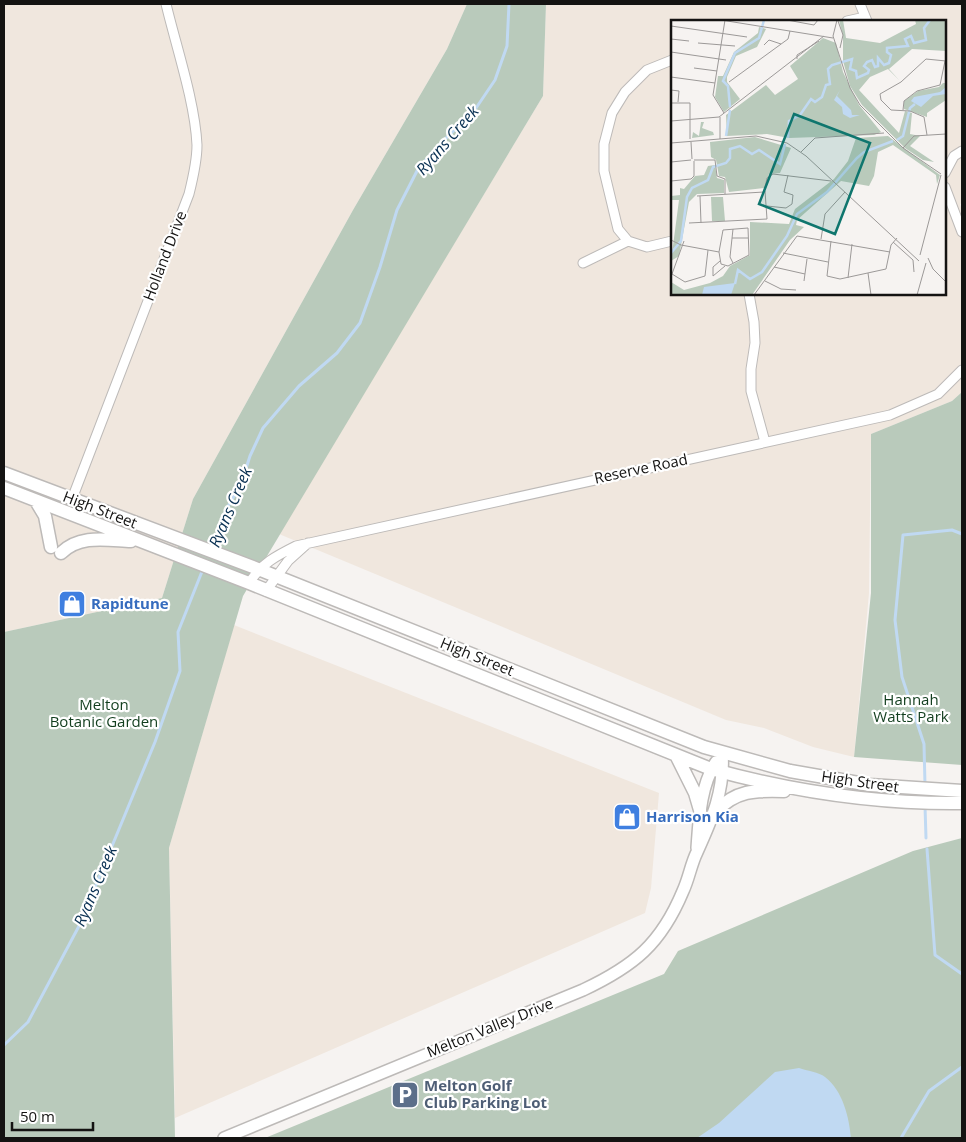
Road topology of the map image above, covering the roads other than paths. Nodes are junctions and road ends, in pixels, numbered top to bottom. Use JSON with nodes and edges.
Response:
{"nodes":[{"id":1,"x":166,"y":4,"type":"edge"},
{"id":2,"x":860,"y":4,"type":"edge"},
{"id":3,"x":866,"y":19,"type":"edge"},
{"id":4,"x":671,"y":60,"type":"edge"},
{"id":5,"x":962,"y":151,"type":"edge"},
{"id":6,"x":946,"y":168,"type":"edge"},
{"id":7,"x":946,"y":190,"type":"edge"},
{"id":8,"x":962,"y":232,"type":"edge"},
{"id":9,"x":628,"y":241,"type":"junction"},
{"id":10,"x":671,"y":241,"type":"edge"},
{"id":11,"x":583,"y":263,"type":"dead end"},
{"id":12,"x":749,"y":295,"type":"edge"},
{"id":13,"x":962,"y":370,"type":"edge"},
{"id":14,"x":765,"y":442,"type":"junction"},
{"id":15,"x":4,"y":473,"type":"edge"},
{"id":16,"x":4,"y":488,"type":"edge"},
{"id":17,"x":72,"y":499,"type":"junction"},
{"id":18,"x":36,"y":501,"type":"junction"},
{"id":19,"x":67,"y":513,"type":"junction"},
{"id":20,"x":141,"y":542,"type":"junction"},
{"id":21,"x":308,"y":543,"type":"junction"},
{"id":22,"x":258,"y":569,"type":"junction"},
{"id":23,"x":275,"y":577,"type":"junction"},
{"id":24,"x":249,"y":583,"type":"junction"},
{"id":25,"x":266,"y":592,"type":"junction"},
{"id":26,"x":722,"y":753,"type":"junction"},
{"id":27,"x":678,"y":757,"type":"junction"},
{"id":28,"x":718,"y":771,"type":"junction"},
{"id":29,"x":962,"y":791,"type":"edge"},
{"id":30,"x":839,"y":794,"type":"junction"},
{"id":31,"x":917,"y":796,"type":"junction"},
{"id":32,"x":945,"y":797,"type":"junction"},
{"id":33,"x":962,"y":803,"type":"edge"},
{"id":34,"x":700,"y":810,"type":"junction"},
{"id":35,"x":715,"y":812,"type":"junction"},
{"id":36,"x":697,"y":852,"type":"junction"},
{"id":37,"x":224,"y":1138,"type":"edge"}],
"edges":[{"from":1,"to":17,"type":"street","name":"Holland Drive"},
{"from":2,"to":3,"type":"street"},
{"from":4,"to":9,"type":"street"},
{"from":5,"to":6,"type":"street"},
{"from":7,"to":8,"type":"street"},
{"from":9,"to":10,"type":"street"},
{"from":9,"to":11,"type":"street"},
{"from":12,"to":14,"type":"street"},
{"from":13,"to":14,"type":"street","name":"Reserve Road"},
{"from":14,"to":21,"type":"street","name":"Reserve Road"},
{"from":15,"to":17,"type":"main road","name":"High Street"},
{"from":16,"to":18,"type":"main road","name":"High Street"},
{"from":17,"to":19,"type":"main road"},
{"from":17,"to":22,"type":"main road","name":"High Street"},
{"from":18,"to":19,"type":"main road","name":"High Street"},
{"from":18,"to":20,"type":"main road"},
{"from":19,"to":20,"type":"main road","name":"High Street"},
{"from":20,"to":24,"type":"main road","name":"High Street"},
{"from":21,"to":22,"type":"street","name":"Reserve Road"},
{"from":21,"to":23,"type":"street","name":"Reserve Road"},
{"from":22,"to":23,"type":"main road","name":"High Street"},
{"from":22,"to":24,"type":"street","name":"Reserve Road"},
{"from":23,"to":25,"type":"street","name":"Reserve Road"},
{"from":23,"to":26,"type":"main road","name":"High Street"},
{"from":24,"to":25,"type":"main road","name":"High Street"},
{"from":25,"to":27,"type":"main road","name":"High Street"},
{"from":26,"to":28,"type":"street","name":"Melton Valley Drive"},
{"from":26,"to":31,"type":"main road","name":"High Street"},
{"from":27,"to":28,"type":"main road","name":"High Street"},
{"from":27,"to":34,"type":"main road"},
{"from":28,"to":30,"type":"main road","name":"High Street"},
{"from":28,"to":34,"type":"street","name":"Melton Valley Drive"},
{"from":28,"to":35,"type":"street","name":"Melton Valley Drive"},
{"from":29,"to":32,"type":"main road","name":"High Street"},
{"from":30,"to":31,"type":"main road","name":"High Street"},
{"from":30,"to":35,"type":"main road"},
{"from":31,"to":32,"type":"main road","name":"High Street"},
{"from":32,"to":33,"type":"main road","name":"High Street"},
{"from":34,"to":36,"type":"street","name":"Melton Valley Drive"},
{"from":35,"to":36,"type":"street","name":"Melton Valley Drive"},
{"from":36,"to":37,"type":"street","name":"Melton Valley Drive"}]}
